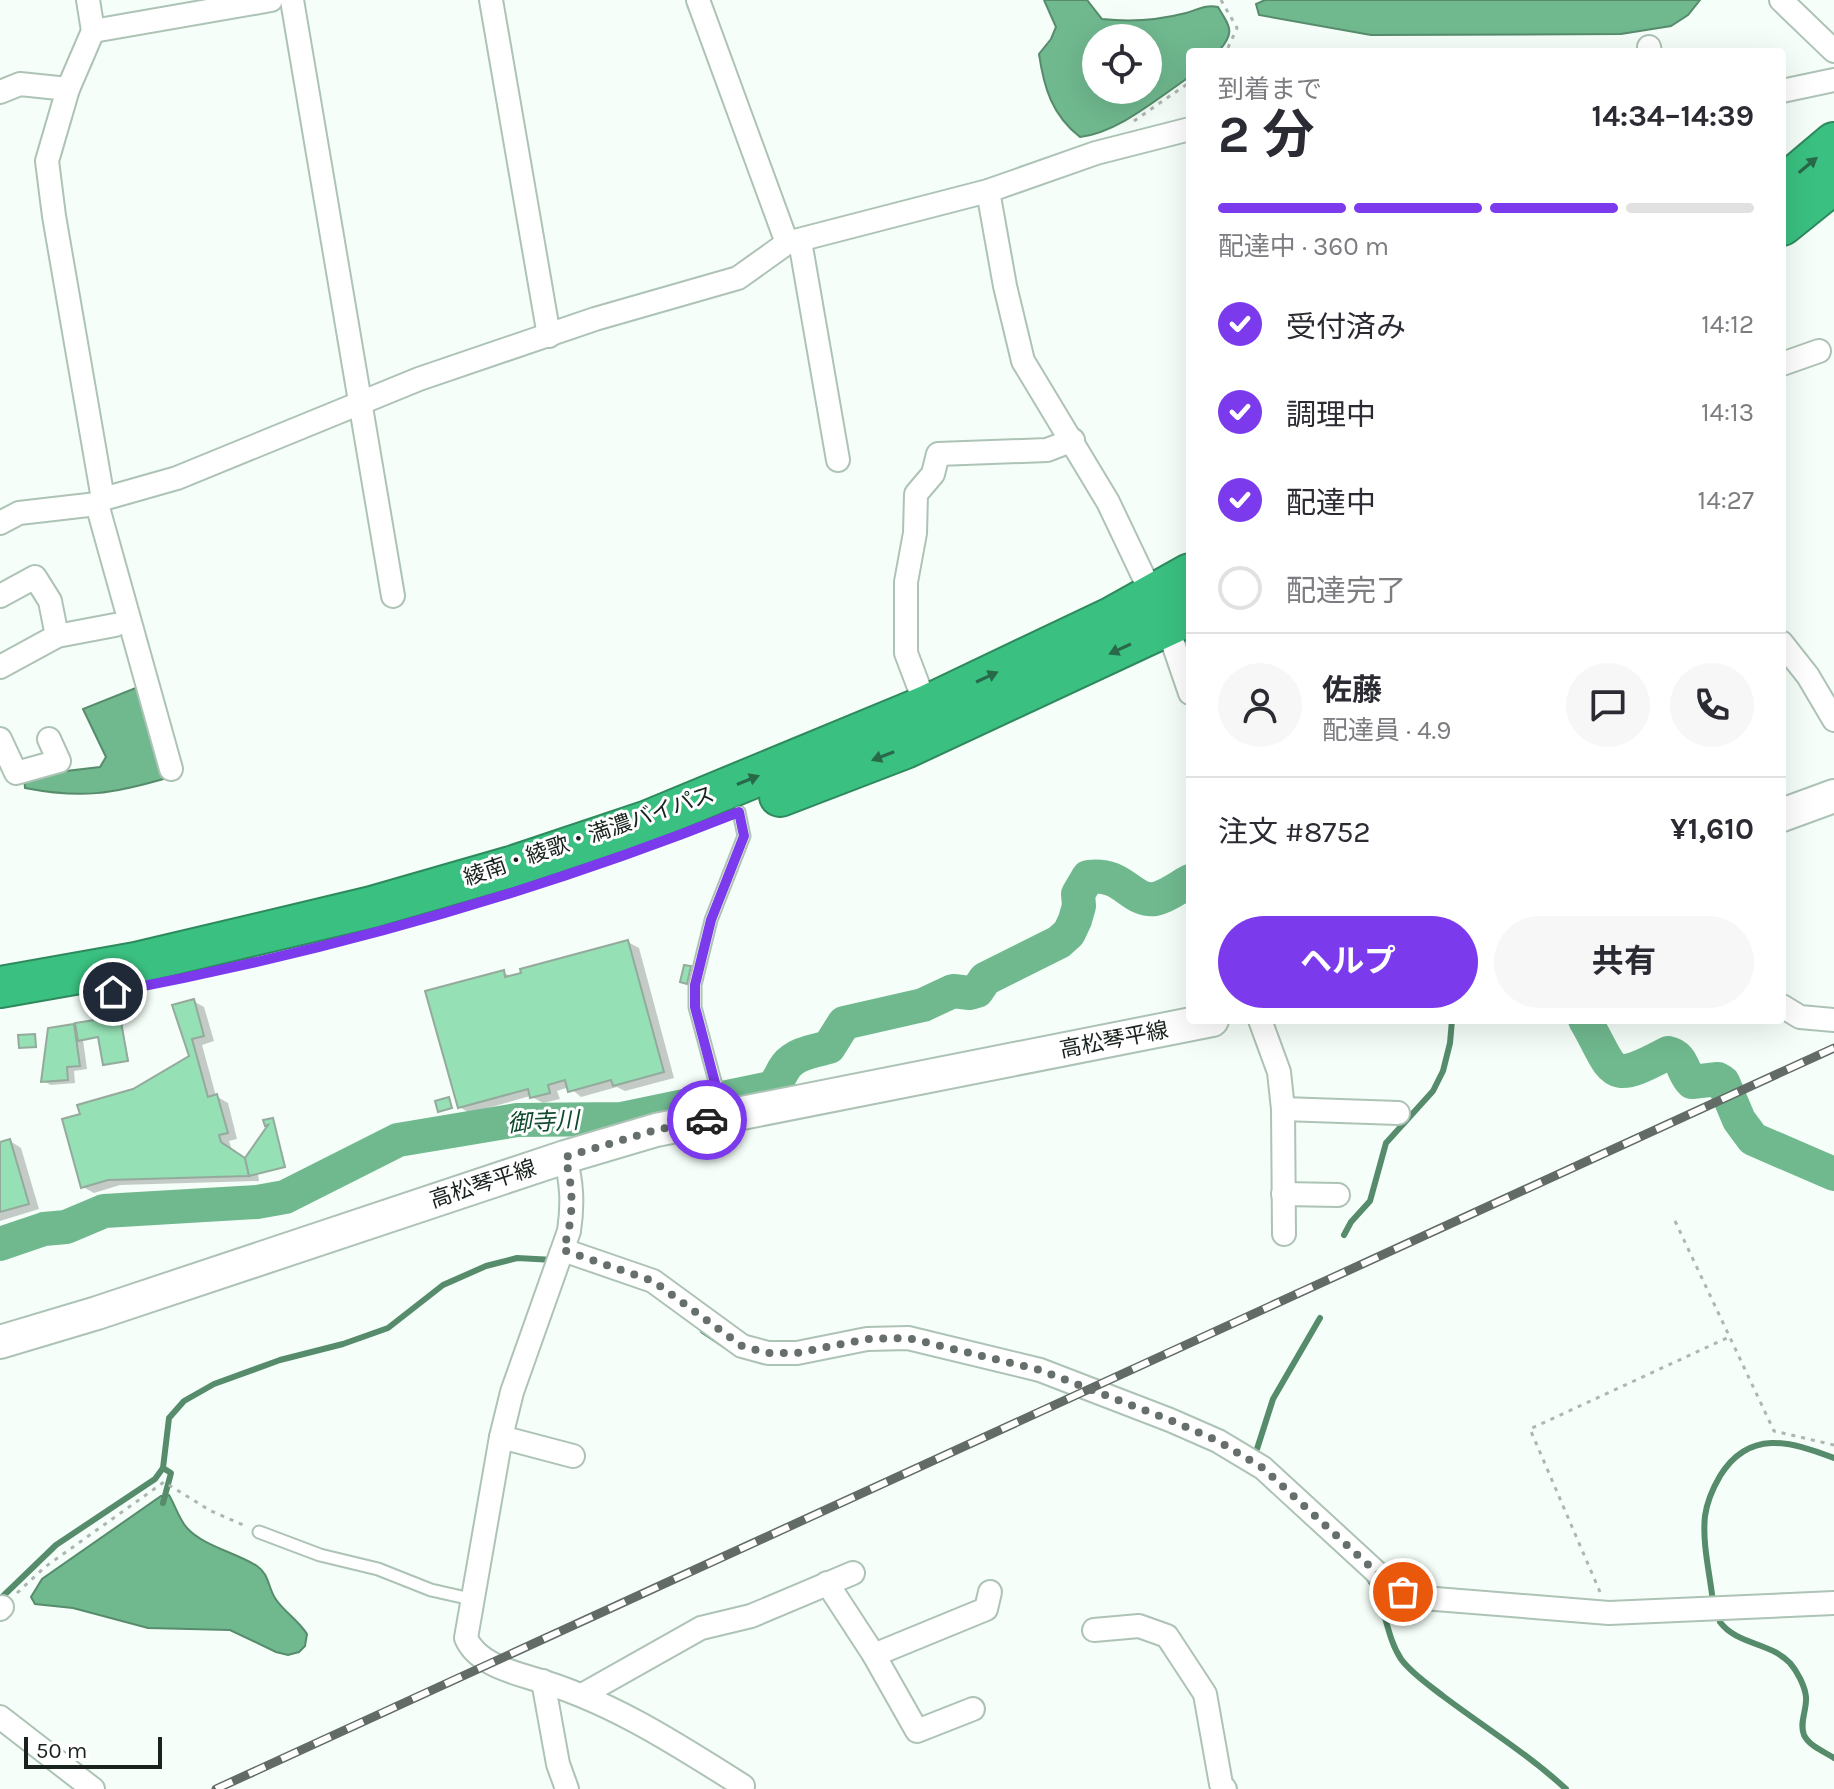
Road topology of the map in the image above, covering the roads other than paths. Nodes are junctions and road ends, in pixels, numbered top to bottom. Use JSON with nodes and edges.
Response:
{"nodes":[{"id":1,"x":88,"y":0,"type":"edge"},
{"id":2,"x":271,"y":0,"type":"edge"},
{"id":3,"x":292,"y":0,"type":"edge"},
{"id":4,"x":491,"y":0,"type":"edge"},
{"id":5,"x":698,"y":0,"type":"edge"},
{"id":6,"x":1781,"y":0,"type":"edge"},
{"id":7,"x":93,"y":31,"type":"junction"},
{"id":8,"x":1834,"y":51,"type":"edge"},
{"id":9,"x":1834,"y":80,"type":"edge"},
{"id":10,"x":68,"y":89,"type":"junction"},
{"id":11,"x":1786,"y":90,"type":"edge"},
{"id":12,"x":0,"y":92,"type":"edge"},
{"id":13,"x":1186,"y":130,"type":"edge"},
{"id":14,"x":1834,"y":143,"type":"edge"},
{"id":15,"x":1834,"y":183,"type":"edge"},
{"id":16,"x":1786,"y":184,"type":"edge"},
{"id":17,"x":988,"y":191,"type":"junction"},
{"id":18,"x":1786,"y":222,"type":"edge"},
{"id":19,"x":793,"y":242,"type":"junction"},
{"id":20,"x":549,"y":336,"type":"junction"},
{"id":21,"x":1819,"y":351,"type":"dead end"},
{"id":22,"x":1786,"y":363,"type":"edge"},
{"id":23,"x":362,"y":402,"type":"junction"},
{"id":24,"x":1073,"y":440,"type":"junction"},
{"id":25,"x":838,"y":460,"type":"dead end"},
{"id":26,"x":100,"y":501,"type":"junction"},
{"id":27,"x":0,"y":523,"type":"edge"},
{"id":28,"x":1186,"y":582,"type":"edge"},
{"id":29,"x":0,"y":596,"type":"edge"},
{"id":30,"x":393,"y":596,"type":"dead end"},
{"id":31,"x":1170,"y":612,"type":"edge"},
{"id":32,"x":115,"y":625,"type":"dead end"},
{"id":33,"x":57,"y":636,"type":"junction"},
{"id":34,"x":1786,"y":648,"type":"edge"},
{"id":35,"x":0,"y":667,"type":"edge"},
{"id":36,"x":1186,"y":677,"type":"edge"},
{"id":37,"x":926,"y":706,"type":"junction"},
{"id":38,"x":1834,"y":720,"type":"edge"},
{"id":39,"x":0,"y":739,"type":"edge"},
{"id":40,"x":49,"y":739,"type":"dead end"},
{"id":41,"x":171,"y":769,"type":"dead end"},
{"id":42,"x":1834,"y":796,"type":"edge"},
{"id":43,"x":739,"y":812,"type":"junction"},
{"id":44,"x":1786,"y":814,"type":"edge"},
{"id":45,"x":0,"y":987,"type":"edge"},
{"id":46,"x":1786,"y":1008,"type":"edge"},
{"id":47,"x":0,"y":1013,"type":"edge"},
{"id":48,"x":1834,"y":1020,"type":"edge"},
{"id":49,"x":1189,"y":1024,"type":"edge"},
{"id":50,"x":1261,"y":1024,"type":"edge"},
{"id":51,"x":721,"y":1105,"type":"junction"},
{"id":52,"x":1283,"y":1109,"type":"junction"},
{"id":53,"x":1398,"y":1113,"type":"dead end"},
{"id":54,"x":565,"y":1157,"type":"junction"},
{"id":55,"x":1283,"y":1194,"type":"junction"},
{"id":56,"x":1338,"y":1195,"type":"dead end"},
{"id":57,"x":1284,"y":1234,"type":"dead end"},
{"id":58,"x":560,"y":1258,"type":"junction"},
{"id":59,"x":0,"y":1342,"type":"edge"},
{"id":60,"x":501,"y":1437,"type":"junction"},
{"id":61,"x":573,"y":1456,"type":"dead end"},
{"id":62,"x":259,"y":1532,"type":"road end"},
{"id":63,"x":853,"y":1573,"type":"dead end"},
{"id":64,"x":827,"y":1583,"type":"junction"},
{"id":65,"x":990,"y":1592,"type":"dead end"},
{"id":66,"x":471,"y":1599,"type":"junction"},
{"id":67,"x":1834,"y":1603,"type":"edge"},
{"id":68,"x":1094,"y":1630,"type":"dead end"},
{"id":69,"x":874,"y":1655,"type":"junction"},
{"id":70,"x":543,"y":1681,"type":"junction"},
{"id":71,"x":582,"y":1695,"type":"junction"},
{"id":72,"x":973,"y":1709,"type":"dead end"},
{"id":73,"x":0,"y":1717,"type":"edge"},
{"id":74,"x":743,"y":1786,"type":"dead end"},
{"id":75,"x":93,"y":1789,"type":"edge"},
{"id":76,"x":567,"y":1789,"type":"edge"},
{"id":77,"x":1225,"y":1789,"type":"edge"}],
"edges":[{"from":1,"to":7,"type":"street"},
{"from":2,"to":7,"type":"street"},
{"from":3,"to":23,"type":"street"},
{"from":4,"to":20,"type":"street"},
{"from":5,"to":19,"type":"street"},
{"from":6,"to":8,"type":"street"},
{"from":7,"to":10,"type":"street"},
{"from":9,"to":11,"type":"street"},
{"from":10,"to":12,"type":"street"},
{"from":10,"to":26,"type":"street"},
{"from":13,"to":17,"type":"street"},
{"from":16,"to":14,"type":"highway","one_way":true},
{"from":15,"to":18,"type":"highway"},
{"from":17,"to":19,"type":"street"},
{"from":17,"to":24,"type":"street"},
{"from":19,"to":20,"type":"street"},
{"from":19,"to":25,"type":"street"},
{"from":20,"to":23,"type":"street"},
{"from":21,"to":22,"type":"street"},
{"from":23,"to":26,"type":"street"},
{"from":23,"to":30,"type":"street"},
{"from":24,"to":31,"type":"street"},
{"from":24,"to":37,"type":"street"},
{"from":26,"to":27,"type":"street"},
{"from":26,"to":41,"type":"street"},
{"from":28,"to":31,"type":"highway","name":"綾南・綾歌・満濃バイパス"},
{"from":29,"to":33,"type":"street"},
{"from":31,"to":36,"type":"street"},
{"from":37,"to":31,"type":"highway","name":"綾南・綾歌・満濃バイパス","one_way":true},
{"from":31,"to":43,"type":"highway","name":"綾南・綾歌・満濃バイパス","one_way":true},
{"from":32,"to":33,"type":"street"},
{"from":33,"to":35,"type":"street"},
{"from":34,"to":38,"type":"street"},
{"from":45,"to":37,"type":"highway","name":"綾南・綾歌・満濃バイパス","one_way":true},
{"from":39,"to":40,"type":"street"},
{"from":42,"to":44,"type":"main road"},
{"from":43,"to":47,"type":"highway","name":"綾南・綾歌・満濃バイパス"},
{"from":43,"to":51,"type":"lane"},
{"from":46,"to":48,"type":"street"},
{"from":49,"to":51,"type":"main road","name":"高松琴平線"},
{"from":50,"to":52,"type":"street"},
{"from":51,"to":54,"type":"main road","name":"高松琴平線"},
{"from":52,"to":53,"type":"street"},
{"from":52,"to":55,"type":"street"},
{"from":54,"to":58,"type":"street"},
{"from":54,"to":59,"type":"main road","name":"高松琴平線"},
{"from":55,"to":56,"type":"street"},
{"from":55,"to":57,"type":"street"},
{"from":58,"to":60,"type":"street"},
{"from":58,"to":67,"type":"street"},
{"from":60,"to":61,"type":"street"},
{"from":60,"to":66,"type":"street"},
{"from":62,"to":66,"type":"lane"},
{"from":63,"to":64,"type":"street"},
{"from":64,"to":69,"type":"street"},
{"from":64,"to":71,"type":"street"},
{"from":65,"to":69,"type":"street"},
{"from":66,"to":70,"type":"street"},
{"from":68,"to":77,"type":"street"},
{"from":69,"to":72,"type":"street"},
{"from":70,"to":71,"type":"street"},
{"from":70,"to":76,"type":"street"},
{"from":71,"to":74,"type":"street"},
{"from":73,"to":75,"type":"street"}]}
